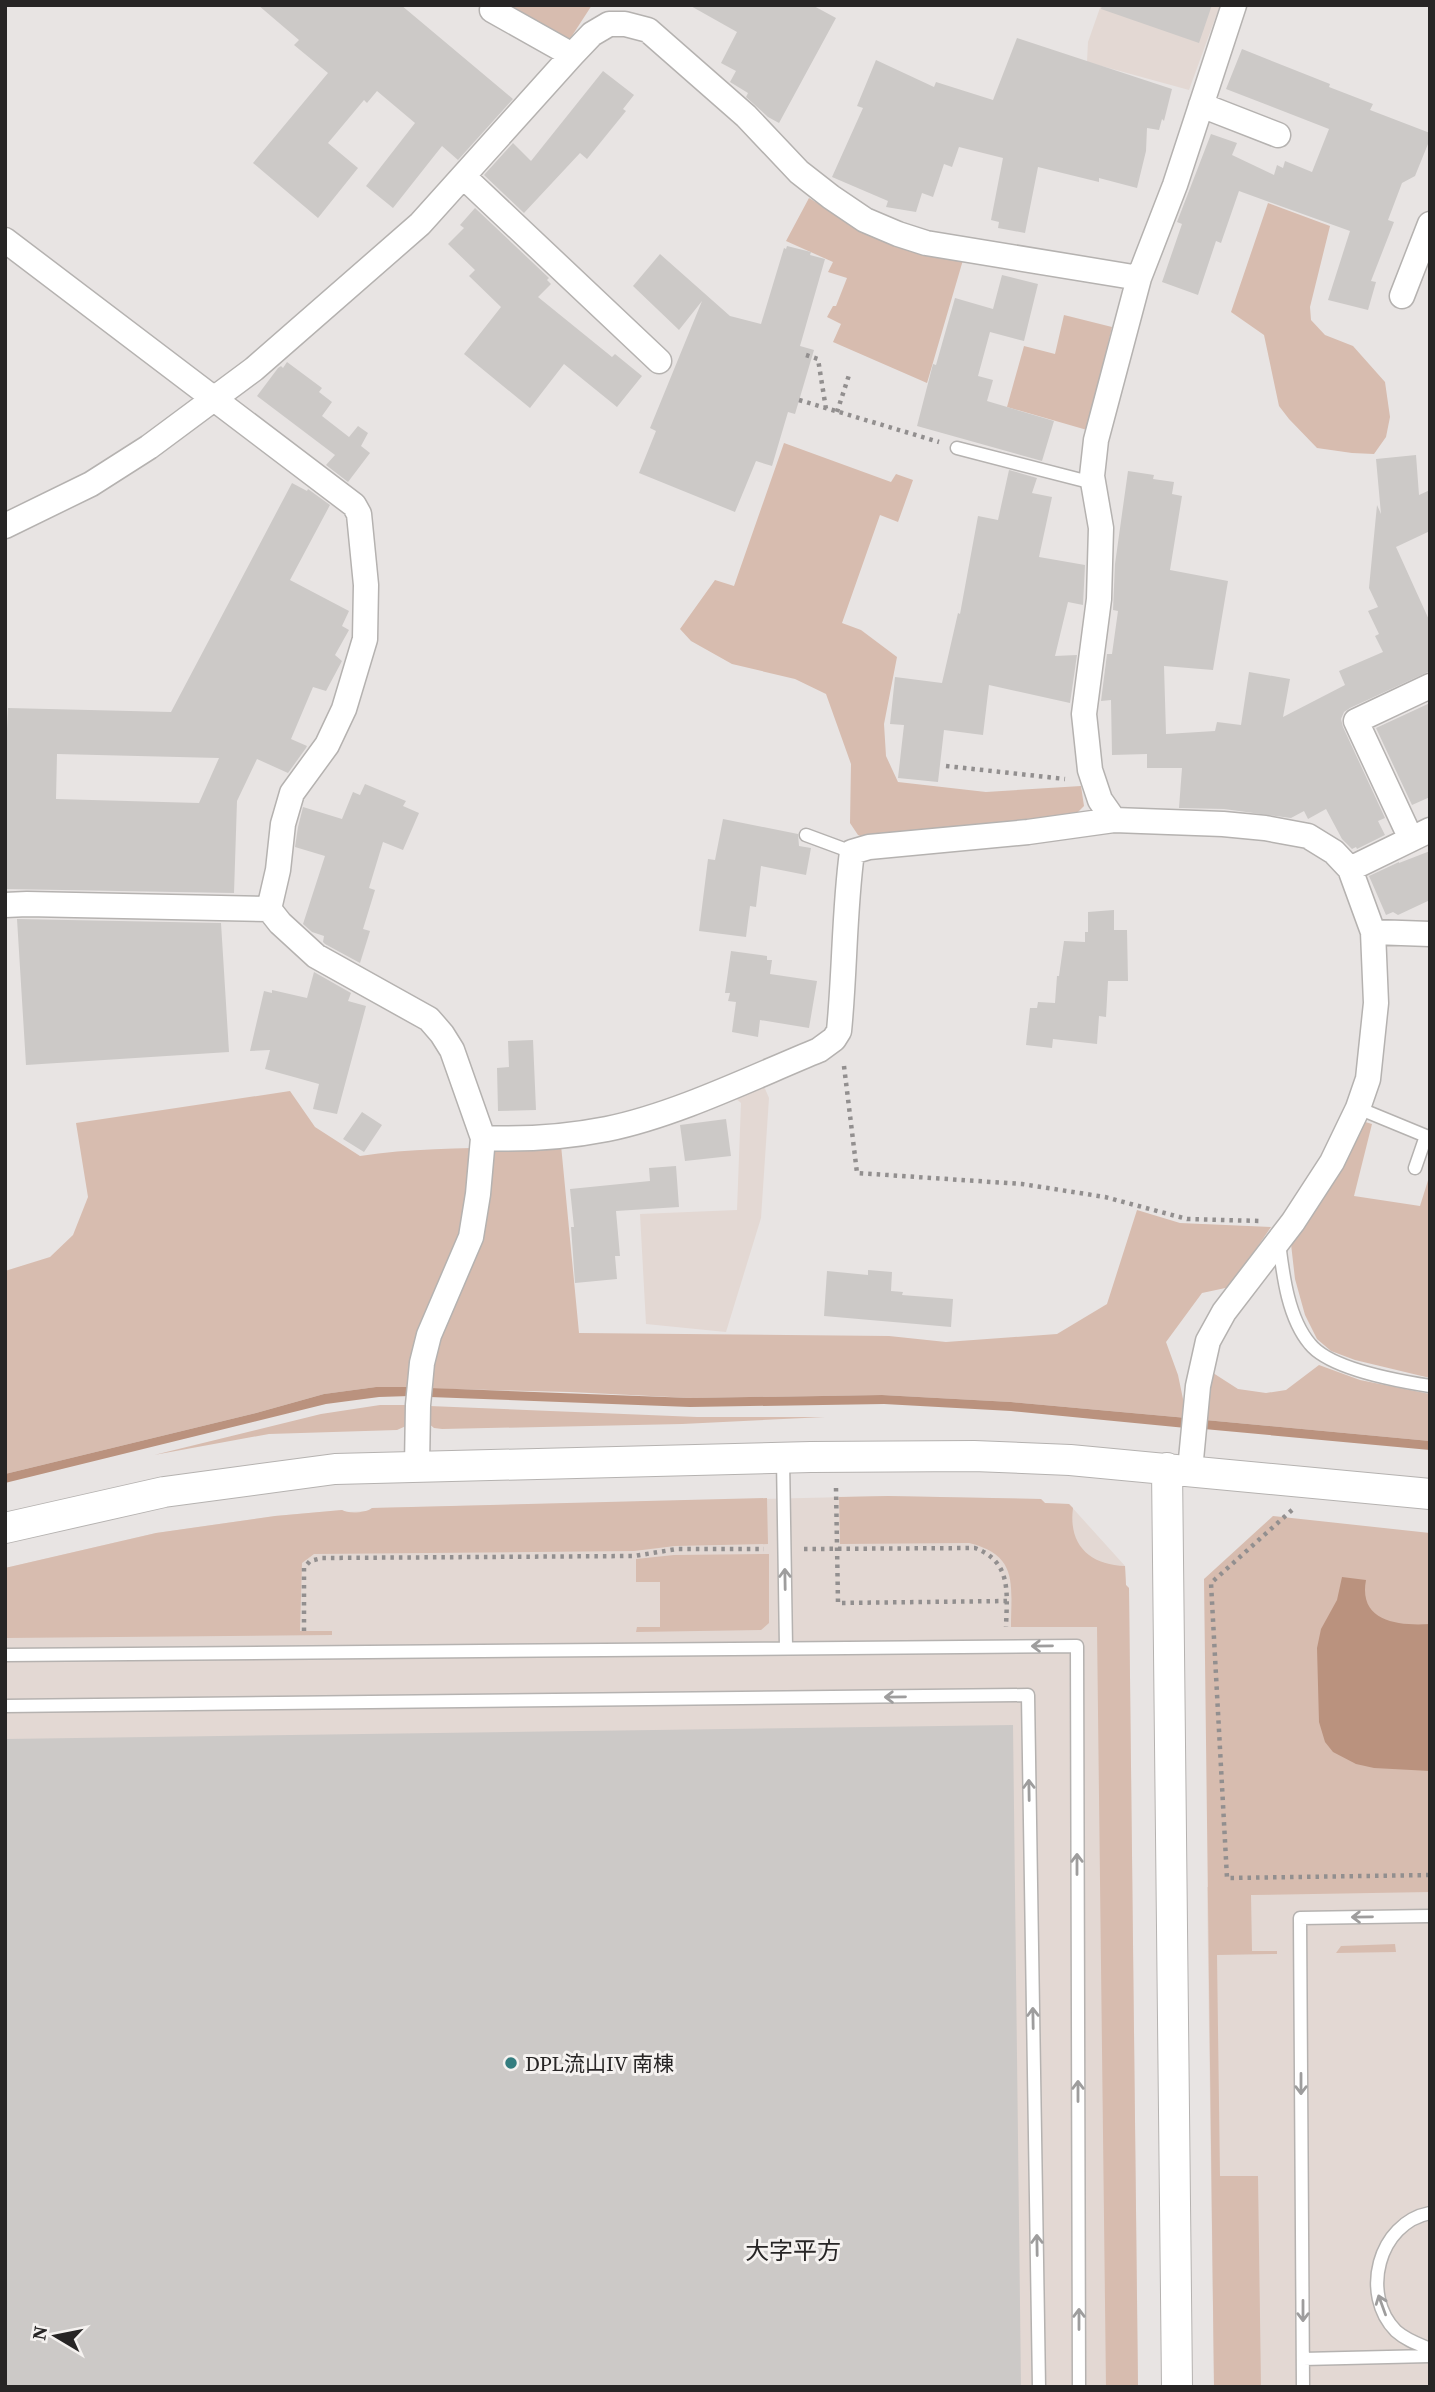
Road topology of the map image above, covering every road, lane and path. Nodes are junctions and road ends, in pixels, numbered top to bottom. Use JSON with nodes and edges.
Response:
{"nodes":[{"id":1,"x":1234,"y":5,"type":"edge"},
{"id":2,"x":489,"y":7,"type":"edge"},
{"id":3,"x":572,"y":55,"type":"junction"},
{"id":4,"x":1201,"y":105,"type":"junction"},
{"id":5,"x":1278,"y":135,"type":"dead end"},
{"id":6,"x":464,"y":177,"type":"junction"},
{"id":7,"x":1430,"y":225,"type":"edge"},
{"id":8,"x":5,"y":240,"type":"edge"},
{"id":9,"x":1139,"y":278,"type":"junction"},
{"id":10,"x":1402,"y":296,"type":"dead end"},
{"id":11,"x":806,"y":355,"type":"dead end"},
{"id":12,"x":659,"y":361,"type":"dead end"},
{"id":13,"x":849,"y":372,"type":"dead end"},
{"id":14,"x":215,"y":399,"type":"junction"},
{"id":15,"x":799,"y":400,"type":"dead end"},
{"id":16,"x":826,"y":408,"type":"junction"},
{"id":17,"x":837,"y":412,"type":"junction"},
{"id":18,"x":957,"y":448,"type":"joint"},
{"id":19,"x":1093,"y":483,"type":"junction"},
{"id":20,"x":5,"y":526,"type":"edge"},
{"id":21,"x":1430,"y":685,"type":"edge"},
{"id":22,"x":946,"y":766,"type":"dead end"},
{"id":23,"x":1094,"y":782,"type":"junction"},
{"id":24,"x":1114,"y":820,"type":"junction"},
{"id":25,"x":806,"y":835,"type":"dead end"},
{"id":26,"x":1420,"y":835,"type":"edge"},
{"id":27,"x":852,"y":852,"type":"junction"},
{"id":28,"x":1350,"y":869,"type":"junction"},
{"id":29,"x":5,"y":905,"type":"edge"},
{"id":30,"x":269,"y":909,"type":"junction"},
{"id":31,"x":1373,"y":932,"type":"junction"},
{"id":32,"x":1430,"y":934,"type":"edge"},
{"id":33,"x":839,"y":1031,"type":"junction"},
{"id":34,"x":1358,"y":1108,"type":"junction"},
{"id":35,"x":483,"y":1138,"type":"junction"},
{"id":36,"x":1415,"y":1168,"type":"dead end"},
{"id":37,"x":1285,"y":1230,"type":"junction"},
{"id":38,"x":1430,"y":1386,"type":"edge"},
{"id":39,"x":783,"y":1458,"type":"junction"},
{"id":40,"x":417,"y":1467,"type":"junction"},
{"id":41,"x":1178,"y":1469,"type":"junction"},
{"id":42,"x":836,"y":1488,"type":"dead end"},
{"id":43,"x":1430,"y":1494,"type":"edge"},
{"id":44,"x":1292,"y":1509,"type":"dead end"},
{"id":45,"x":5,"y":1528,"type":"edge"},
{"id":46,"x":836,"y":1548,"type":"junction"},
{"id":47,"x":785,"y":1549,"type":"junction"},
{"id":48,"x":1006,"y":1601,"type":"junction"},
{"id":49,"x":1006,"y":1628,"type":"dead end"},
{"id":50,"x":304,"y":1632,"type":"dead end"},
{"id":51,"x":786,"y":1647,"type":"junction"},
{"id":52,"x":5,"y":1655,"type":"edge"},
{"id":53,"x":5,"y":1706,"type":"edge"},
{"id":54,"x":1430,"y":1875,"type":"edge"},
{"id":55,"x":1430,"y":1916,"type":"edge"},
{"id":56,"x":1430,"y":2213,"type":"edge"},
{"id":57,"x":1430,"y":2349,"type":"edge"},
{"id":58,"x":1430,"y":2356,"type":"edge"},
{"id":59,"x":1303,"y":2359,"type":"junction"},
{"id":60,"x":1039,"y":2387,"type":"edge"},
{"id":61,"x":1079,"y":2387,"type":"edge"},
{"id":62,"x":1177,"y":2387,"type":"edge"},
{"id":63,"x":1303,"y":2387,"type":"edge"}],
"edges":[{"from":1,"to":4,"type":"street"},
{"from":2,"to":3,"type":"street"},
{"from":3,"to":6,"type":"street"},
{"from":3,"to":9,"type":"street"},
{"from":4,"to":5,"type":"street"},
{"from":4,"to":9,"type":"street"},
{"from":6,"to":12,"type":"street"},
{"from":6,"to":14,"type":"street"},
{"from":7,"to":10,"type":"street"},
{"from":8,"to":14,"type":"street"},
{"from":9,"to":19,"type":"street"},
{"from":11,"to":16,"type":"path"},
{"from":13,"to":17,"type":"path"},
{"from":14,"to":20,"type":"street"},
{"from":14,"to":30,"type":"street"},
{"from":15,"to":16,"type":"path"},
{"from":16,"to":17,"type":"path"},
{"from":17,"to":18,"type":"path"},
{"from":18,"to":19,"type":"lane"},
{"from":19,"to":23,"type":"street"},
{"from":21,"to":26,"type":"street"},
{"from":22,"to":23,"type":"path"},
{"from":23,"to":24,"type":"street"},
{"from":24,"to":27,"type":"street"},
{"from":24,"to":28,"type":"street"},
{"from":25,"to":27,"type":"lane"},
{"from":26,"to":28,"type":"street"},
{"from":27,"to":33,"type":"street"},
{"from":28,"to":31,"type":"street"},
{"from":29,"to":30,"type":"street"},
{"from":30,"to":35,"type":"street"},
{"from":31,"to":32,"type":"street"},
{"from":31,"to":34,"type":"street"},
{"from":33,"to":35,"type":"street"},
{"from":33,"to":37,"type":"path"},
{"from":34,"to":36,"type":"lane"},
{"from":34,"to":37,"type":"street"},
{"from":35,"to":40,"type":"street"},
{"from":37,"to":38,"type":"lane"},
{"from":37,"to":41,"type":"street"},
{"from":39,"to":40,"type":"street"},
{"from":39,"to":41,"type":"street"},
{"from":39,"to":47,"type":"lane"},
{"from":40,"to":45,"type":"street"},
{"from":41,"to":43,"type":"street"},
{"from":41,"to":62,"type":"street"},
{"from":42,"to":46,"type":"path"},
{"from":44,"to":54,"type":"path"},
{"from":46,"to":47,"type":"path"},
{"from":46,"to":48,"type":"path"},
{"from":46,"to":48,"type":"path"},
{"from":47,"to":50,"type":"path"},
{"from":51,"to":47,"type":"lane","one_way":true},
{"from":48,"to":49,"type":"path"},
{"from":51,"to":52,"type":"lane"},
{"from":61,"to":51,"type":"lane","one_way":true},
{"from":60,"to":53,"type":"lane","one_way":true},
{"from":55,"to":59,"type":"lane","one_way":true},
{"from":57,"to":56,"type":"lane","one_way":true},
{"from":58,"to":59,"type":"lane"},
{"from":59,"to":63,"type":"lane"}]}
